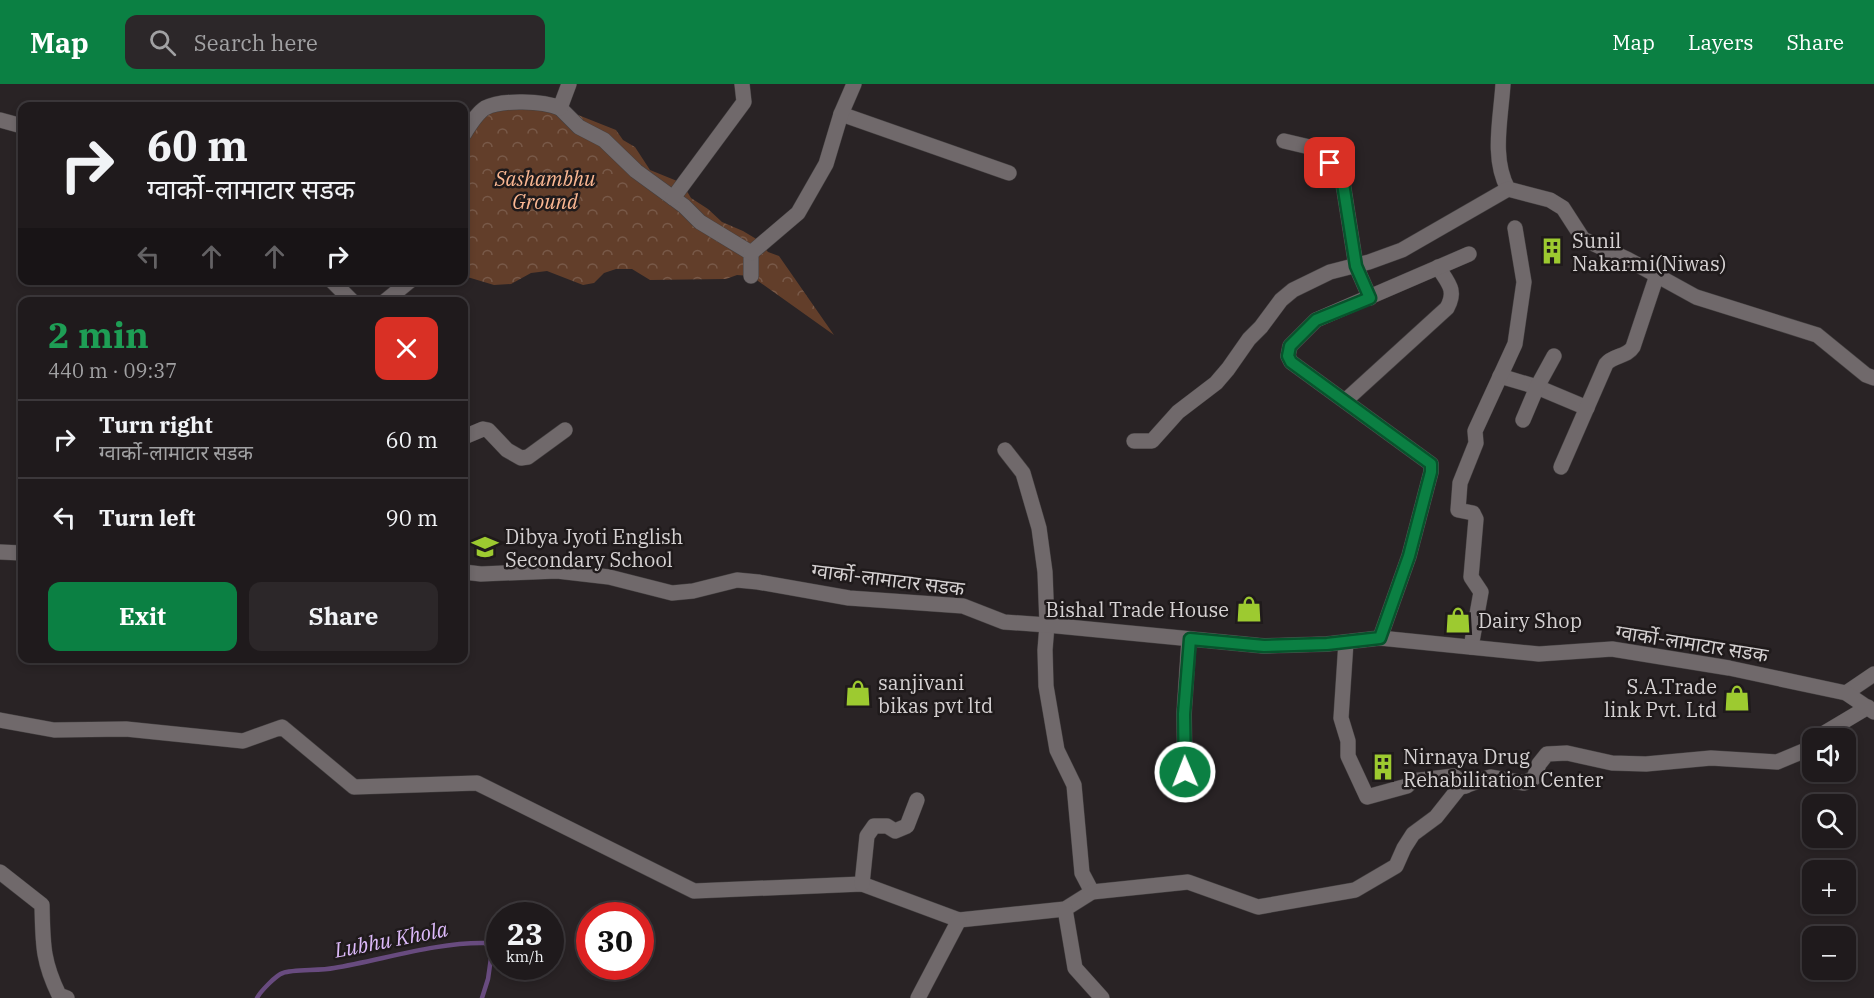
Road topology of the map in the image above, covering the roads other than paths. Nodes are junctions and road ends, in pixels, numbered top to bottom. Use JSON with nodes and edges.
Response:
{"nodes":[{"id":1,"x":568,"y":84,"type":"edge"},
{"id":2,"x":742,"y":84,"type":"edge"},
{"id":3,"x":854,"y":84,"type":"edge"},
{"id":4,"x":1503,"y":84,"type":"edge"},
{"id":5,"x":560,"y":108,"type":"junction"},
{"id":6,"x":841,"y":114,"type":"junction"},
{"id":7,"x":0,"y":120,"type":"edge"},
{"id":8,"x":18,"y":125,"type":"edge"},
{"id":9,"x":468,"y":129,"type":"edge"},
{"id":10,"x":1284,"y":141,"type":"dead end"},
{"id":11,"x":1009,"y":173,"type":"dead end"},
{"id":12,"x":1508,"y":189,"type":"junction"},
{"id":13,"x":673,"y":198,"type":"junction"},
{"id":14,"x":1515,"y":228,"type":"dead end"},
{"id":15,"x":750,"y":253,"type":"junction"},
{"id":16,"x":1469,"y":254,"type":"dead end"},
{"id":17,"x":1356,"y":266,"type":"junction"},
{"id":18,"x":1438,"y":267,"type":"junction"},
{"id":19,"x":1658,"y":275,"type":"junction"},
{"id":20,"x":751,"y":276,"type":"dead end"},
{"id":21,"x":336,"y":285,"type":"edge"},
{"id":22,"x":405,"y":285,"type":"edge"},
{"id":23,"x":348,"y":297,"type":"edge"},
{"id":24,"x":390,"y":297,"type":"edge"},
{"id":25,"x":1370,"y":298,"type":"junction"},
{"id":26,"x":1554,"y":356,"type":"dead end"},
{"id":27,"x":1500,"y":376,"type":"junction"},
{"id":28,"x":1874,"y":378,"type":"edge"},
{"id":29,"x":1537,"y":387,"type":"junction"},
{"id":30,"x":1346,"y":400,"type":"junction"},
{"id":31,"x":1587,"y":408,"type":"junction"},
{"id":32,"x":1523,"y":420,"type":"dead end"},
{"id":33,"x":565,"y":430,"type":"dead end"},
{"id":34,"x":468,"y":435,"type":"edge"},
{"id":35,"x":1134,"y":441,"type":"dead end"},
{"id":36,"x":1005,"y":450,"type":"dead end"},
{"id":37,"x":1561,"y":467,"type":"dead end"},
{"id":38,"x":0,"y":552,"type":"edge"},
{"id":39,"x":18,"y":553,"type":"edge"},
{"id":40,"x":468,"y":572,"type":"edge"},
{"id":41,"x":1047,"y":625,"type":"junction"},
{"id":42,"x":1380,"y":638,"type":"junction"},
{"id":43,"x":1190,"y":639,"type":"junction"},
{"id":44,"x":1346,"y":642,"type":"junction"},
{"id":45,"x":1471,"y":647,"type":"junction"},
{"id":46,"x":1874,"y":674,"type":"edge"},
{"id":47,"x":1846,"y":693,"type":"junction"},
{"id":48,"x":1871,"y":709,"type":"edge"},
{"id":49,"x":0,"y":720,"type":"edge"},
{"id":50,"x":1835,"y":728,"type":"edge"},
{"id":51,"x":1802,"y":752,"type":"edge"},
{"id":52,"x":1185,"y":772,"type":"dead end"},
{"id":53,"x":1466,"y":786,"type":"junction"},
{"id":54,"x":917,"y":800,"type":"dead end"},
{"id":55,"x":0,"y":872,"type":"edge"},
{"id":56,"x":862,"y":884,"type":"junction"},
{"id":57,"x":1092,"y":892,"type":"junction"},
{"id":58,"x":1065,"y":909,"type":"junction"},
{"id":59,"x":959,"y":920,"type":"junction"},
{"id":60,"x":67,"y":998,"type":"edge"},
{"id":61,"x":918,"y":998,"type":"edge"},
{"id":62,"x":1102,"y":998,"type":"edge"}],
"edges":[{"from":1,"to":5,"type":"street"},
{"from":2,"to":13,"type":"street"},
{"from":3,"to":6,"type":"street"},
{"from":4,"to":12,"type":"street"},
{"from":5,"to":9,"type":"street"},
{"from":5,"to":13,"type":"street"},
{"from":6,"to":11,"type":"street"},
{"from":6,"to":15,"type":"street"},
{"from":7,"to":8,"type":"street"},
{"from":10,"to":17,"type":"street"},
{"from":12,"to":17,"type":"street"},
{"from":12,"to":19,"type":"street"},
{"from":13,"to":15,"type":"street"},
{"from":14,"to":27,"type":"street"},
{"from":15,"to":20,"type":"street"},
{"from":16,"to":18,"type":"street"},
{"from":17,"to":25,"type":"street"},
{"from":17,"to":35,"type":"street"},
{"from":18,"to":25,"type":"street"},
{"from":18,"to":30,"type":"street"},
{"from":19,"to":28,"type":"street"},
{"from":19,"to":31,"type":"street"},
{"from":21,"to":23,"type":"street"},
{"from":22,"to":24,"type":"street"},
{"from":25,"to":30,"type":"street"},
{"from":26,"to":29,"type":"street"},
{"from":27,"to":29,"type":"street"},
{"from":27,"to":45,"type":"street"},
{"from":29,"to":31,"type":"street"},
{"from":29,"to":32,"type":"street"},
{"from":30,"to":42,"type":"street"},
{"from":31,"to":37,"type":"street"},
{"from":33,"to":34,"type":"street"},
{"from":36,"to":41,"type":"street"},
{"from":38,"to":39,"type":"street"},
{"from":40,"to":41,"type":"street","name":"ग्वार्को-लामाटार सडक"},
{"from":41,"to":43,"type":"street","name":"ग्वार्को-लामाटार सडक"},
{"from":41,"to":57,"type":"street"},
{"from":42,"to":44,"type":"street","name":"ग्वार्को-लामाटार सडक"},
{"from":42,"to":45,"type":"street","name":"ग्वार्को-लामाटार सडक"},
{"from":43,"to":44,"type":"street","name":"ग्वार्को-लामाटार सडक"},
{"from":43,"to":52,"type":"street"},
{"from":44,"to":53,"type":"street"},
{"from":45,"to":47,"type":"street","name":"ग्वार्को-लामाटार सडक"},
{"from":46,"to":47,"type":"street"},
{"from":47,"to":48,"type":"street","name":"ग्वार्को-लामाटार सडक"},
{"from":48,"to":50,"type":"street"},
{"from":49,"to":56,"type":"street"},
{"from":51,"to":53,"type":"street"},
{"from":53,"to":57,"type":"street"},
{"from":54,"to":56,"type":"street"},
{"from":55,"to":60,"type":"street"},
{"from":56,"to":59,"type":"street"},
{"from":57,"to":58,"type":"street"},
{"from":58,"to":59,"type":"street"},
{"from":58,"to":62,"type":"street"},
{"from":59,"to":61,"type":"street"}]}
